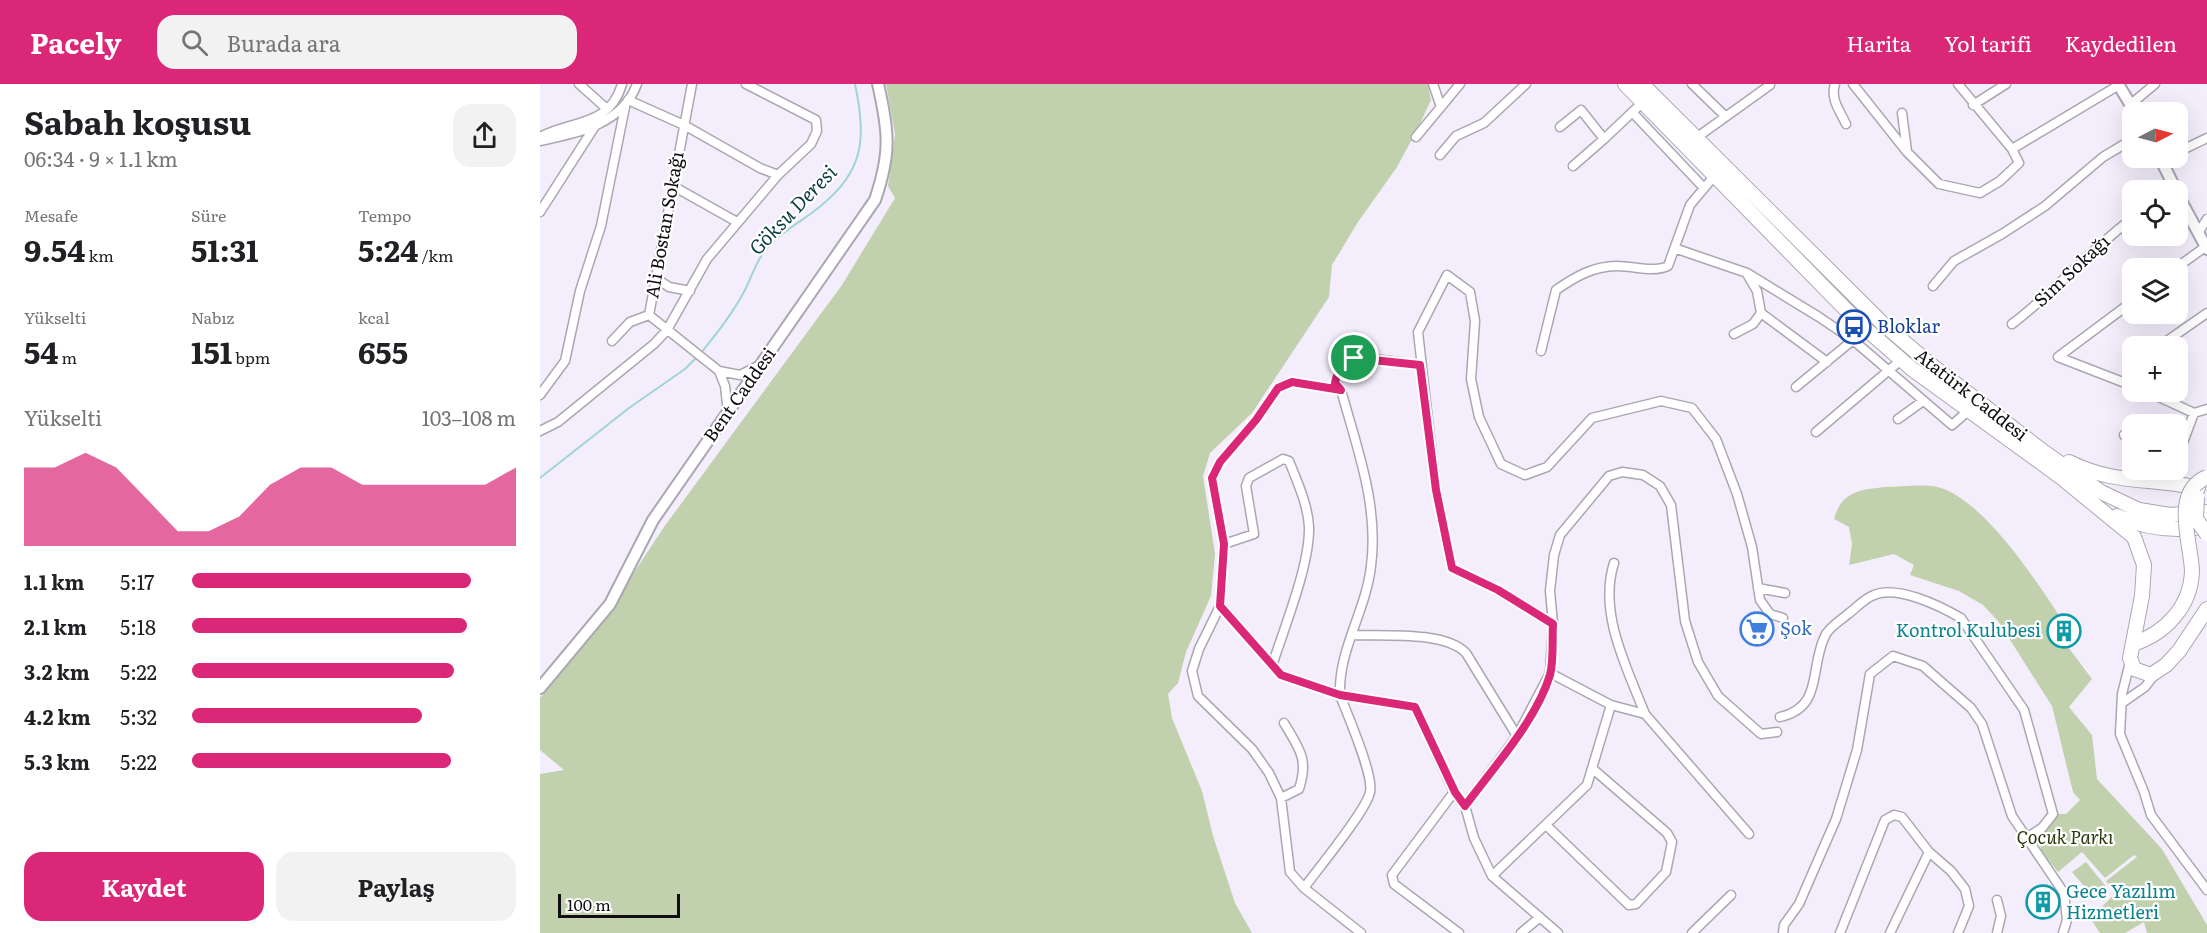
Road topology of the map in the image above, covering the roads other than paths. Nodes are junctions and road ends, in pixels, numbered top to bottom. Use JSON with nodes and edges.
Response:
{"nodes":[{"id":1,"x":579,"y":84,"type":"edge"},
{"id":2,"x":621,"y":84,"type":"edge"},
{"id":3,"x":637,"y":84,"type":"edge"},
{"id":4,"x":692,"y":84,"type":"edge"},
{"id":5,"x":746,"y":84,"type":"edge"},
{"id":6,"x":878,"y":84,"type":"edge"},
{"id":7,"x":1433,"y":84,"type":"edge"},
{"id":8,"x":1460,"y":84,"type":"edge"},
{"id":9,"x":1526,"y":84,"type":"edge"},
{"id":10,"x":1625,"y":84,"type":"edge"},
{"id":11,"x":1642,"y":84,"type":"edge"},
{"id":12,"x":1692,"y":84,"type":"edge"},
{"id":13,"x":1835,"y":84,"type":"edge"},
{"id":14,"x":1853,"y":84,"type":"edge"},
{"id":15,"x":1958,"y":84,"type":"edge"},
{"id":16,"x":2006,"y":84,"type":"edge"},
{"id":17,"x":2155,"y":84,"type":"edge"},
{"id":18,"x":1770,"y":85,"type":"edge"},
{"id":19,"x":2118,"y":85,"type":"edge"},
{"id":20,"x":1643,"y":102,"type":"junction"},
{"id":21,"x":2129,"y":102,"type":"edge"},
{"id":22,"x":2138,"y":102,"type":"edge"},
{"id":23,"x":627,"y":104,"type":"junction"},
{"id":24,"x":1973,"y":105,"type":"junction"},
{"id":25,"x":1441,"y":107,"type":"junction"},
{"id":26,"x":607,"y":109,"type":"junction"},
{"id":27,"x":1632,"y":112,"type":"junction"},
{"id":28,"x":1902,"y":113,"type":"dead end"},
{"id":29,"x":1724,"y":116,"type":"junction"},
{"id":30,"x":1846,"y":124,"type":"dead end"},
{"id":31,"x":684,"y":125,"type":"junction"},
{"id":32,"x":596,"y":126,"type":"junction"},
{"id":33,"x":1560,"y":127,"type":"dead end"},
{"id":34,"x":1416,"y":137,"type":"dead end"},
{"id":35,"x":1696,"y":138,"type":"junction"},
{"id":36,"x":2207,"y":138,"type":"edge"},
{"id":37,"x":540,"y":139,"type":"edge"},
{"id":38,"x":1604,"y":139,"type":"junction"},
{"id":39,"x":2122,"y":146,"type":"edge"},
{"id":40,"x":2188,"y":147,"type":"edge"},
{"id":41,"x":2012,"y":149,"type":"junction"},
{"id":42,"x":1907,"y":152,"type":"junction"},
{"id":43,"x":1440,"y":155,"type":"dead end"},
{"id":44,"x":1574,"y":166,"type":"dead end"},
{"id":45,"x":1719,"y":171,"type":"junction"},
{"id":46,"x":778,"y":175,"type":"junction"},
{"id":47,"x":673,"y":186,"type":"junction"},
{"id":48,"x":1704,"y":188,"type":"junction"},
{"id":49,"x":540,"y":212,"type":"edge"},
{"id":50,"x":2188,"y":215,"type":"edge"},
{"id":51,"x":2207,"y":219,"type":"edge"},
{"id":52,"x":737,"y":222,"type":"junction"},
{"id":53,"x":2122,"y":226,"type":"edge"},
{"id":54,"x":2198,"y":233,"type":"junction"},
{"id":55,"x":2206,"y":248,"type":"edge"},
{"id":56,"x":1677,"y":249,"type":"junction"},
{"id":57,"x":2188,"y":260,"type":"edge"},
{"id":58,"x":1747,"y":273,"type":"junction"},
{"id":59,"x":656,"y":278,"type":"junction"},
{"id":60,"x":1933,"y":286,"type":"dead end"},
{"id":61,"x":690,"y":291,"type":"junction"},
{"id":62,"x":2122,"y":308,"type":"edge"},
{"id":63,"x":1761,"y":313,"type":"junction"},
{"id":64,"x":2207,"y":313,"type":"edge"},
{"id":65,"x":649,"y":315,"type":"junction"},
{"id":66,"x":2012,"y":324,"type":"dead end"},
{"id":67,"x":667,"y":330,"type":"junction"},
{"id":68,"x":1734,"y":334,"type":"dead end"},
{"id":69,"x":2174,"y":336,"type":"edge"},
{"id":70,"x":1854,"y":340,"type":"junction"},
{"id":71,"x":612,"y":341,"type":"dead end"},
{"id":72,"x":1541,"y":351,"type":"dead end"},
{"id":73,"x":1901,"y":360,"type":"junction"},
{"id":74,"x":1827,"y":362,"type":"junction"},
{"id":75,"x":761,"y":365,"type":"junction"},
{"id":76,"x":1420,"y":365,"type":"junction"},
{"id":77,"x":719,"y":371,"type":"junction"},
{"id":78,"x":1889,"y":372,"type":"junction"},
{"id":79,"x":2122,"y":382,"type":"edge"},
{"id":80,"x":1796,"y":387,"type":"dead end"},
{"id":81,"x":1341,"y":390,"type":"junction"},
{"id":82,"x":540,"y":395,"type":"edge"},
{"id":83,"x":1923,"y":401,"type":"junction"},
{"id":84,"x":2171,"y":402,"type":"edge"},
{"id":85,"x":2207,"y":409,"type":"edge"},
{"id":86,"x":1968,"y":412,"type":"junction"},
{"id":87,"x":2194,"y":412,"type":"junction"},
{"id":88,"x":728,"y":413,"type":"junction"},
{"id":89,"x":1898,"y":419,"type":"dead end"},
{"id":90,"x":2190,"y":424,"type":"joint"},
{"id":91,"x":2188,"y":429,"type":"edge"},
{"id":92,"x":540,"y":431,"type":"edge"},
{"id":93,"x":1816,"y":432,"type":"dead end"},
{"id":94,"x":2044,"y":452,"type":"junction"},
{"id":95,"x":2157,"y":480,"type":"edge"},
{"id":96,"x":2178,"y":480,"type":"edge"},
{"id":97,"x":2149,"y":483,"type":"junction"},
{"id":98,"x":2202,"y":484,"type":"edge"},
{"id":99,"x":2094,"y":504,"type":"junction"},
{"id":100,"x":2207,"y":512,"type":"edge"},
{"id":101,"x":2207,"y":526,"type":"edge"},
{"id":102,"x":2207,"y":534,"type":"edge"},
{"id":103,"x":1224,"y":544,"type":"junction"},
{"id":104,"x":1614,"y":563,"type":"dead end"},
{"id":105,"x":1758,"y":588,"type":"junction"},
{"id":106,"x":1785,"y":593,"type":"dead end"},
{"id":107,"x":2207,"y":597,"type":"edge"},
{"id":108,"x":1220,"y":606,"type":"junction"},
{"id":109,"x":2207,"y":609,"type":"edge"},
{"id":110,"x":1784,"y":618,"type":"dead end"},
{"id":111,"x":1553,"y":624,"type":"junction"},
{"id":112,"x":1353,"y":635,"type":"junction"},
{"id":113,"x":2132,"y":651,"type":"junction"},
{"id":114,"x":1272,"y":666,"type":"junction"},
{"id":115,"x":1550,"y":673,"type":"junction"},
{"id":116,"x":2156,"y":673,"type":"junction"},
{"id":117,"x":540,"y":688,"type":"edge"},
{"id":118,"x":1340,"y":695,"type":"junction"},
{"id":119,"x":2121,"y":703,"type":"junction"},
{"id":120,"x":1611,"y":705,"type":"junction"},
{"id":121,"x":1645,"y":714,"type":"junction"},
{"id":122,"x":1780,"y":717,"type":"dead end"},
{"id":123,"x":1284,"y":723,"type":"dead end"},
{"id":124,"x":1777,"y":732,"type":"dead end"},
{"id":125,"x":1517,"y":736,"type":"junction"},
{"id":126,"x":1593,"y":769,"type":"junction"},
{"id":127,"x":1455,"y":792,"type":"junction"},
{"id":128,"x":1281,"y":798,"type":"junction"},
{"id":129,"x":1465,"y":806,"type":"junction"},
{"id":130,"x":1547,"y":826,"type":"junction"},
{"id":131,"x":1749,"y":834,"type":"dead end"},
{"id":132,"x":2026,"y":838,"type":"junction"},
{"id":133,"x":1929,"y":852,"type":"junction"},
{"id":134,"x":1492,"y":876,"type":"junction"},
{"id":135,"x":1304,"y":888,"type":"junction"},
{"id":136,"x":2207,"y":891,"type":"edge"},
{"id":137,"x":1731,"y":895,"type":"dead end"},
{"id":138,"x":1998,"y":900,"type":"dead end"},
{"id":139,"x":1540,"y":917,"type":"junction"},
{"id":140,"x":1783,"y":929,"type":"edge"},
{"id":141,"x":1361,"y":933,"type":"edge"},
{"id":142,"x":1459,"y":933,"type":"edge"},
{"id":143,"x":1521,"y":933,"type":"edge"},
{"id":144,"x":1558,"y":933,"type":"edge"},
{"id":145,"x":1692,"y":933,"type":"edge"},
{"id":146,"x":1840,"y":933,"type":"edge"},
{"id":147,"x":1890,"y":933,"type":"edge"},
{"id":148,"x":1958,"y":933,"type":"edge"},
{"id":149,"x":1997,"y":933,"type":"edge"},
{"id":150,"x":2063,"y":933,"type":"edge"}],
"edges":[{"from":1,"to":26,"type":"street"},
{"from":2,"to":26,"type":"street"},
{"from":3,"to":23,"type":"street"},
{"from":4,"to":31,"type":"street","name":"Ali Bostan Sokağı"},
{"from":5,"to":46,"type":"street"},
{"from":6,"to":75,"type":"street","name":"Bent Caddesi"},
{"from":7,"to":25,"type":"street"},
{"from":8,"to":25,"type":"street"},
{"from":9,"to":43,"type":"street"},
{"from":10,"to":20,"type":"main road","name":"Atatürk Caddesi"},
{"from":11,"to":35,"type":"main road","name":"Atatürk Caddesi"},
{"from":12,"to":29,"type":"street"},
{"from":13,"to":30,"type":"street"},
{"from":14,"to":42,"type":"street"},
{"from":15,"to":24,"type":"street"},
{"from":16,"to":24,"type":"street"},
{"from":17,"to":22,"type":"street"},
{"from":18,"to":29,"type":"street"},
{"from":19,"to":21,"type":"street"},
{"from":19,"to":41,"type":"street"},
{"from":20,"to":27,"type":"street"},
{"from":20,"to":45,"type":"main road","name":"Atatürk Caddesi"},
{"from":23,"to":31,"type":"street"},
{"from":23,"to":32,"type":"street"},
{"from":23,"to":82,"type":"street"},
{"from":24,"to":41,"type":"street"},
{"from":25,"to":34,"type":"street"},
{"from":26,"to":37,"type":"street"},
{"from":27,"to":38,"type":"street"},
{"from":27,"to":48,"type":"street"},
{"from":28,"to":42,"type":"street"},
{"from":29,"to":35,"type":"street"},
{"from":31,"to":46,"type":"street"},
{"from":31,"to":47,"type":"street","name":"Ali Bostan Sokağı"},
{"from":32,"to":37,"type":"street"},
{"from":32,"to":49,"type":"street"},
{"from":33,"to":38,"type":"street"},
{"from":35,"to":45,"type":"main road","name":"Atatürk Caddesi"},
{"from":36,"to":40,"type":"street"},
{"from":38,"to":44,"type":"street"},
{"from":39,"to":60,"type":"street"},
{"from":41,"to":42,"type":"street"},
{"from":45,"to":48,"type":"street"},
{"from":45,"to":73,"type":"main road","name":"Atatürk Caddesi"},
{"from":45,"to":94,"type":"main road","name":"Atatürk Caddesi"},
{"from":46,"to":52,"type":"street"},
{"from":47,"to":52,"type":"street"},
{"from":47,"to":59,"type":"street","name":"Ali Bostan Sokağı"},
{"from":48,"to":56,"type":"street"},
{"from":50,"to":54,"type":"street"},
{"from":51,"to":54,"type":"street"},
{"from":52,"to":61,"type":"street"},
{"from":53,"to":66,"type":"street","name":"Sim Sokağı"},
{"from":54,"to":55,"type":"street"},
{"from":55,"to":57,"type":"street"},
{"from":56,"to":58,"type":"street"},
{"from":56,"to":72,"type":"street"},
{"from":58,"to":63,"type":"street"},
{"from":58,"to":70,"type":"street"},
{"from":59,"to":61,"type":"street"},
{"from":59,"to":65,"type":"street","name":"Ali Bostan Sokağı"},
{"from":61,"to":67,"type":"street"},
{"from":62,"to":79,"type":"street"},
{"from":63,"to":68,"type":"street"},
{"from":63,"to":74,"type":"street"},
{"from":64,"to":69,"type":"street"},
{"from":65,"to":67,"type":"street","name":"Ali Bostan Sokağı"},
{"from":65,"to":71,"type":"street"},
{"from":67,"to":77,"type":"street","name":"Ali Bostan Sokağı"},
{"from":67,"to":92,"type":"street"},
{"from":70,"to":74,"type":"street"},
{"from":70,"to":78,"type":"street"},
{"from":73,"to":78,"type":"street"},
{"from":73,"to":86,"type":"main road","name":"Atatürk Caddesi"},
{"from":74,"to":80,"type":"street"},
{"from":75,"to":77,"type":"street"},
{"from":75,"to":88,"type":"street","name":"Bent Caddesi"},
{"from":76,"to":81,"type":"street"},
{"from":76,"to":105,"type":"street"},
{"from":76,"to":111,"type":"street"},
{"from":77,"to":88,"type":"street"},
{"from":78,"to":83,"type":"street"},
{"from":78,"to":93,"type":"street"},
{"from":81,"to":103,"type":"street"},
{"from":81,"to":112,"type":"street"},
{"from":83,"to":86,"type":"street"},
{"from":83,"to":89,"type":"street"},
{"from":84,"to":87,"type":"street"},
{"from":85,"to":87,"type":"street"},
{"from":86,"to":99,"type":"main road","name":"Atatürk Caddesi"},
{"from":87,"to":90,"type":"street"},
{"from":88,"to":117,"type":"street","name":"Bent Caddesi"},
{"from":90,"to":91,"type":"street"},
{"from":94,"to":97,"type":"main road"},
{"from":94,"to":100,"type":"main road","name":"Atatürk Caddesi"},
{"from":95,"to":97,"type":"street"},
{"from":96,"to":98,"type":"street"},
{"from":97,"to":98,"type":"main road"},
{"from":98,"to":102,"type":"main road","bridge":true},
{"from":98,"to":113,"type":"main road","bridge":true},
{"from":99,"to":101,"type":"main road"},
{"from":99,"to":113,"type":"main road"},
{"from":103,"to":108,"type":"street"},
{"from":103,"to":114,"type":"street"},
{"from":104,"to":121,"type":"street"},
{"from":105,"to":106,"type":"street"},
{"from":105,"to":110,"type":"street"},
{"from":107,"to":116,"type":"main road"},
{"from":108,"to":114,"type":"street"},
{"from":108,"to":128,"type":"street"},
{"from":109,"to":116,"type":"main road"},
{"from":111,"to":115,"type":"street"},
{"from":111,"to":124,"type":"street"},
{"from":112,"to":118,"type":"street"},
{"from":112,"to":125,"type":"street"},
{"from":113,"to":116,"type":"main road"},
{"from":113,"to":119,"type":"street"},
{"from":114,"to":118,"type":"street"},
{"from":115,"to":120,"type":"street"},
{"from":115,"to":125,"type":"street"},
{"from":116,"to":119,"type":"street"},
{"from":118,"to":127,"type":"street"},
{"from":118,"to":135,"type":"street"},
{"from":119,"to":136,"type":"street"},
{"from":120,"to":121,"type":"street"},
{"from":120,"to":126,"type":"street"},
{"from":121,"to":131,"type":"street"},
{"from":122,"to":132,"type":"street"},
{"from":123,"to":128,"type":"street"},
{"from":125,"to":129,"type":"street"},
{"from":126,"to":130,"type":"street"},
{"from":126,"to":130,"type":"street"},
{"from":127,"to":129,"type":"street"},
{"from":127,"to":142,"type":"street"},
{"from":128,"to":135,"type":"street"},
{"from":129,"to":134,"type":"street"},
{"from":130,"to":134,"type":"street"},
{"from":132,"to":140,"type":"street"},
{"from":132,"to":150,"type":"street"},
{"from":133,"to":146,"type":"street"},
{"from":133,"to":147,"type":"street"},
{"from":133,"to":148,"type":"street"},
{"from":134,"to":139,"type":"street"},
{"from":135,"to":141,"type":"street"},
{"from":137,"to":145,"type":"street"},
{"from":138,"to":149,"type":"street"},
{"from":139,"to":143,"type":"street"},
{"from":139,"to":144,"type":"street"}]}
